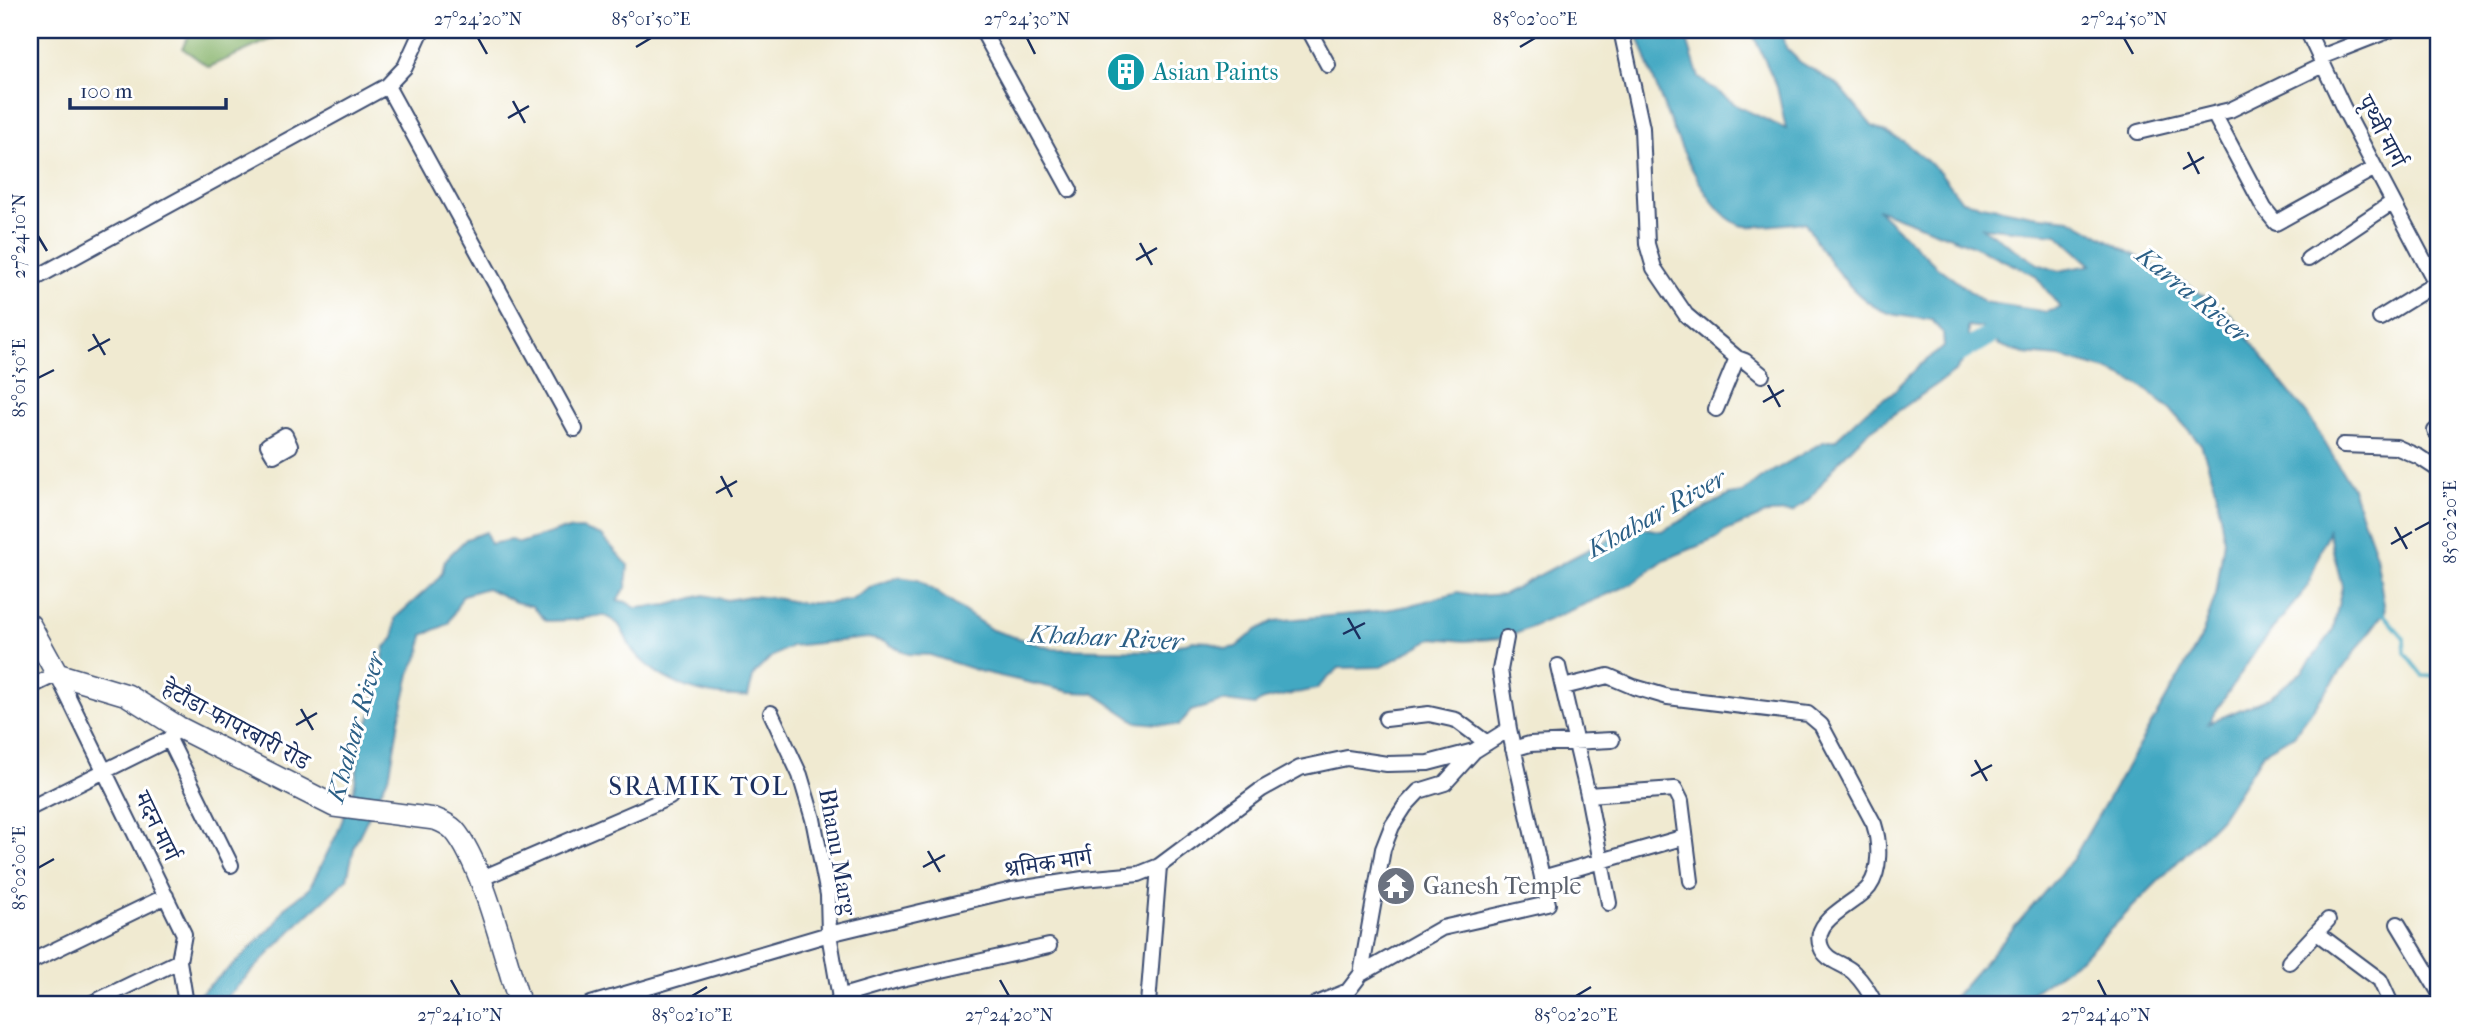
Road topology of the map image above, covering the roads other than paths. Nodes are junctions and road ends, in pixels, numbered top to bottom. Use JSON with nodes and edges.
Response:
{"nodes":[{"id":1,"x":422,"y":30,"type":"edge"},
{"id":2,"x":982,"y":30,"type":"edge"},
{"id":3,"x":1308,"y":30,"type":"edge"},
{"id":4,"x":1621,"y":30,"type":"edge"},
{"id":5,"x":2307,"y":30,"type":"edge"},
{"id":6,"x":2390,"y":30,"type":"edge"},
{"id":7,"x":2322,"y":61,"type":"junction"},
{"id":8,"x":1328,"y":65,"type":"dead end"},
{"id":9,"x":387,"y":86,"type":"junction"},
{"id":10,"x":2214,"y":114,"type":"junction"},
{"id":11,"x":2138,"y":132,"type":"dead end"},
{"id":12,"x":2375,"y":169,"type":"junction"},
{"id":13,"x":1070,"y":190,"type":"dead end"},
{"id":14,"x":2393,"y":202,"type":"junction"},
{"id":15,"x":2308,"y":259,"type":"dead end"},
{"id":16,"x":30,"y":281,"type":"edge"},
{"id":17,"x":2437,"y":286,"type":"edge"},
{"id":18,"x":2380,"y":318,"type":"dead end"},
{"id":19,"x":1737,"y":358,"type":"junction"},
{"id":20,"x":1762,"y":375,"type":"dead end"},
{"id":21,"x":1716,"y":409,"type":"dead end"},
{"id":22,"x":575,"y":429,"type":"dead end"},
{"id":23,"x":2343,"y":445,"type":"dead end"},
{"id":24,"x":2439,"y":470,"type":"edge"},
{"id":25,"x":30,"y":625,"type":"edge"},
{"id":26,"x":1506,"y":638,"type":"dead end"},
{"id":27,"x":1558,"y":666,"type":"dead end"},
{"id":28,"x":57,"y":674,"type":"junction"},
{"id":29,"x":30,"y":687,"type":"edge"},
{"id":30,"x":1563,"y":687,"type":"junction"},
{"id":31,"x":771,"y":713,"type":"dead end"},
{"id":32,"x":1386,"y":719,"type":"dead end"},
{"id":33,"x":1509,"y":729,"type":"junction"},
{"id":34,"x":173,"y":733,"type":"junction"},
{"id":35,"x":1612,"y":740,"type":"dead end"},
{"id":36,"x":1575,"y":741,"type":"junction"},
{"id":37,"x":1488,"y":743,"type":"junction"},
{"id":38,"x":1513,"y":749,"type":"junction"},
{"id":39,"x":1474,"y":751,"type":"junction"},
{"id":40,"x":105,"y":772,"type":"junction"},
{"id":41,"x":1588,"y":796,"type":"junction"},
{"id":42,"x":670,"y":797,"type":"dead end"},
{"id":43,"x":30,"y":808,"type":"edge"},
{"id":44,"x":1685,"y":838,"type":"junction"},
{"id":45,"x":1602,"y":862,"type":"junction"},
{"id":46,"x":230,"y":865,"type":"dead end"},
{"id":47,"x":1159,"y":866,"type":"junction"},
{"id":48,"x":1542,"y":878,"type":"junction"},
{"id":49,"x":480,"y":879,"type":"junction"},
{"id":50,"x":1692,"y":881,"type":"dead end"},
{"id":51,"x":166,"y":896,"type":"junction"},
{"id":52,"x":1609,"y":903,"type":"dead end"},
{"id":53,"x":2328,"y":920,"type":"dead end"},
{"id":54,"x":2398,"y":924,"type":"dead end"},
{"id":55,"x":2317,"y":933,"type":"junction"},
{"id":56,"x":829,"y":934,"type":"junction"},
{"id":57,"x":1049,"y":946,"type":"dead end"},
{"id":58,"x":179,"y":961,"type":"junction"},
{"id":59,"x":30,"y":962,"type":"edge"},
{"id":60,"x":2289,"y":962,"type":"dead end"},
{"id":61,"x":1362,"y":974,"type":"junction"},
{"id":62,"x":2439,"y":992,"type":"edge"},
{"id":63,"x":840,"y":1000,"type":"edge"},
{"id":64,"x":90,"y":1004,"type":"edge"},
{"id":65,"x":186,"y":1004,"type":"edge"},
{"id":66,"x":520,"y":1004,"type":"edge"},
{"id":67,"x":592,"y":1004,"type":"edge"},
{"id":68,"x":1149,"y":1004,"type":"edge"},
{"id":69,"x":1316,"y":1004,"type":"edge"},
{"id":70,"x":1875,"y":1004,"type":"edge"},
{"id":71,"x":2391,"y":1004,"type":"edge"}],
"edges":[{"from":1,"to":9,"type":"street"},
{"from":2,"to":13,"type":"street"},
{"from":3,"to":8,"type":"street"},
{"from":4,"to":19,"type":"street"},
{"from":5,"to":7,"type":"street","name":"पृथ्वी मार्ग"},
{"from":6,"to":7,"type":"street"},
{"from":7,"to":10,"type":"street"},
{"from":7,"to":12,"type":"street","name":"पृथ्वी मार्ग"},
{"from":9,"to":16,"type":"street"},
{"from":9,"to":22,"type":"street"},
{"from":10,"to":11,"type":"street"},
{"from":10,"to":12,"type":"street"},
{"from":12,"to":14,"type":"street","name":"पृथ्वी मार्ग"},
{"from":14,"to":15,"type":"street"},
{"from":14,"to":17,"type":"street","name":"पृथ्वी मार्ग"},
{"from":17,"to":18,"type":"street"},
{"from":19,"to":20,"type":"street"},
{"from":19,"to":21,"type":"street"},
{"from":23,"to":24,"type":"street"},
{"from":25,"to":28,"type":"highway"},
{"from":26,"to":33,"type":"street"},
{"from":27,"to":30,"type":"street"},
{"from":28,"to":29,"type":"street"},
{"from":28,"to":34,"type":"highway","name":"हेटौडा-फापरबारी रोड"},
{"from":28,"to":40,"type":"street","name":"मदन मार्ग"},
{"from":30,"to":36,"type":"street"},
{"from":30,"to":70,"type":"street"},
{"from":31,"to":56,"type":"street","name":"Bhanu Marg"},
{"from":32,"to":37,"type":"street"},
{"from":33,"to":37,"type":"street","name":"श्रमिक मार्ग"},
{"from":33,"to":38,"type":"street"},
{"from":34,"to":40,"type":"street"},
{"from":34,"to":46,"type":"street"},
{"from":34,"to":49,"type":"highway","name":"हेटौडा-फापरबारी रोड"},
{"from":35,"to":36,"type":"street"},
{"from":36,"to":38,"type":"street"},
{"from":36,"to":41,"type":"street"},
{"from":37,"to":39,"type":"street","name":"श्रमिक मार्ग"},
{"from":38,"to":48,"type":"street"},
{"from":39,"to":47,"type":"street","name":"श्रमिक मार्ग"},
{"from":39,"to":61,"type":"street"},
{"from":40,"to":43,"type":"street"},
{"from":40,"to":51,"type":"street","name":"मदन मार्ग"},
{"from":41,"to":44,"type":"street"},
{"from":41,"to":45,"type":"street"},
{"from":42,"to":49,"type":"street"},
{"from":44,"to":45,"type":"street"},
{"from":44,"to":50,"type":"street"},
{"from":45,"to":48,"type":"street"},
{"from":45,"to":52,"type":"street"},
{"from":47,"to":56,"type":"street","name":"श्रमिक मार्ग"},
{"from":47,"to":68,"type":"street"},
{"from":48,"to":61,"type":"street"},
{"from":49,"to":66,"type":"highway","name":"हेटौडा-फापरबारी रोड"},
{"from":51,"to":58,"type":"street","name":"मदन मार्ग"},
{"from":51,"to":59,"type":"street"},
{"from":53,"to":55,"type":"street"},
{"from":54,"to":62,"type":"street"},
{"from":55,"to":60,"type":"street"},
{"from":55,"to":71,"type":"street"},
{"from":56,"to":63,"type":"street","name":"Bhanu Marg"},
{"from":56,"to":67,"type":"street","name":"श्रमिक मार्ग"},
{"from":57,"to":63,"type":"street"},
{"from":58,"to":64,"type":"street"},
{"from":58,"to":65,"type":"street","name":"मदन मार्ग"},
{"from":61,"to":69,"type":"street"}]}
